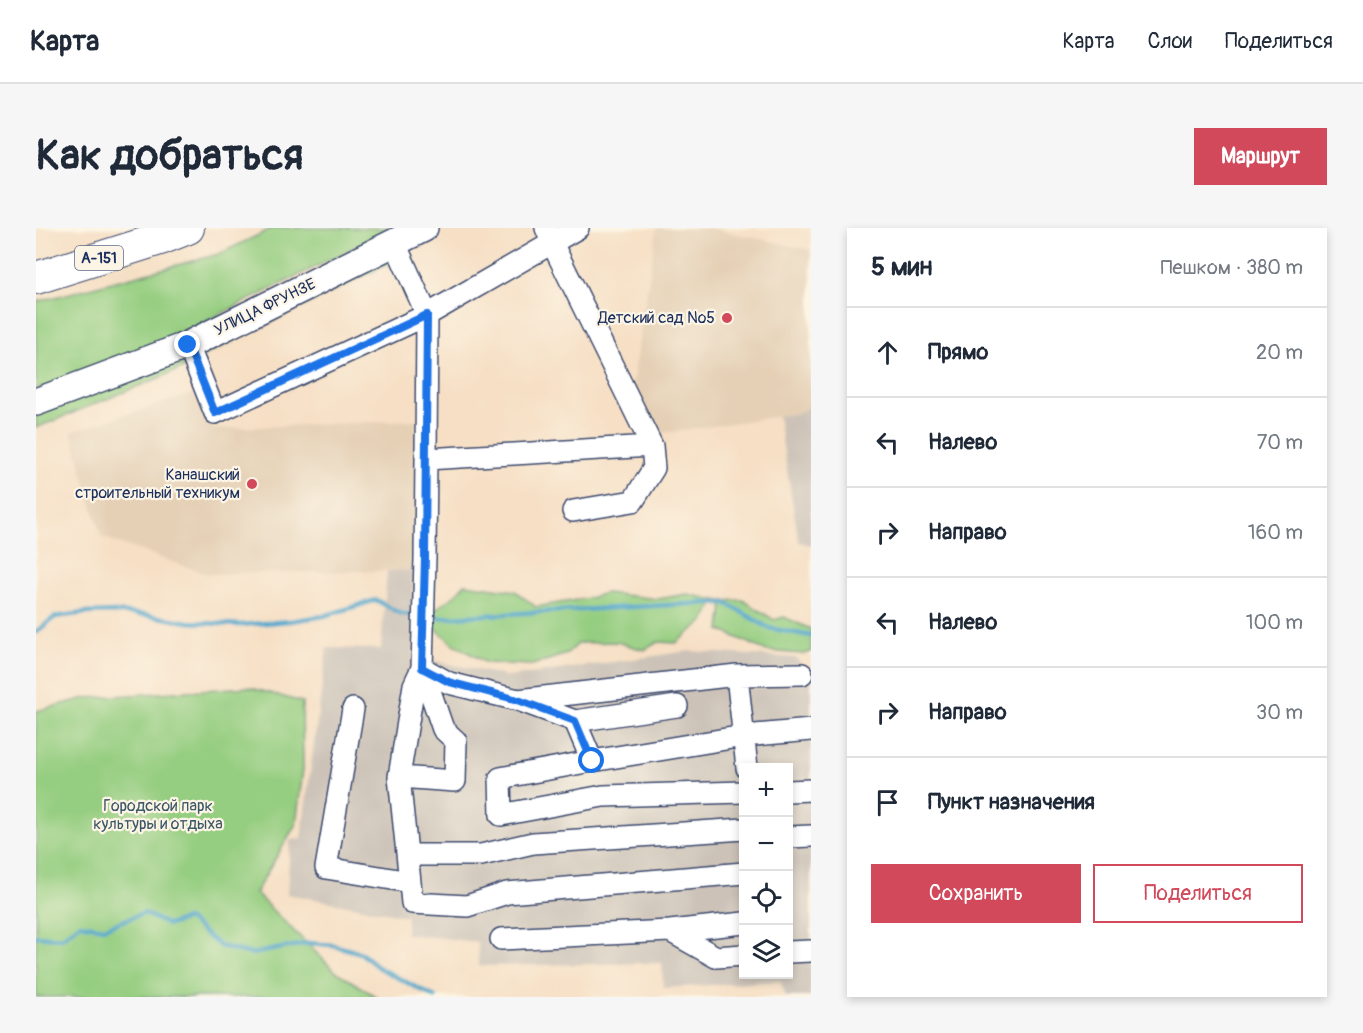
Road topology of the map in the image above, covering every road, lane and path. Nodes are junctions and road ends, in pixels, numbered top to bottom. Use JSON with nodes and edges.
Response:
{"nodes":[{"id":1,"x":424,"y":228,"type":"edge"},
{"id":2,"x":578,"y":228,"type":"edge"},
{"id":3,"x":169,"y":231,"type":"edge"},
{"id":4,"x":549,"y":236,"type":"edge"},
{"id":5,"x":395,"y":243,"type":"junction"},
{"id":6,"x":36,"y":278,"type":"edge"},
{"id":7,"x":427,"y":315,"type":"junction"},
{"id":8,"x":188,"y":345,"type":"junction"},
{"id":9,"x":36,"y":402,"type":"edge"},
{"id":10,"x":652,"y":446,"type":"junction"},
{"id":11,"x":426,"y":459,"type":"junction"},
{"id":12,"x":573,"y":511,"type":"dead end"},
{"id":13,"x":422,"y":668,"type":"junction"},
{"id":14,"x":802,"y":674,"type":"dead end"},
{"id":15,"x":737,"y":675,"type":"junction"},
{"id":16,"x":518,"y":700,"type":"junction"},
{"id":17,"x":677,"y":706,"type":"dead end"},
{"id":18,"x":353,"y":709,"type":"dead end"},
{"id":19,"x":575,"y":721,"type":"junction"},
{"id":20,"x":811,"y":730,"type":"edge"},
{"id":21,"x":744,"y":736,"type":"junction"},
{"id":22,"x":592,"y":761,"type":"junction"},
{"id":23,"x":747,"y":763,"type":"edge"},
{"id":24,"x":399,"y":777,"type":"junction"},
{"id":25,"x":793,"y":790,"type":"edge"},
{"id":26,"x":811,"y":790,"type":"edge"},
{"id":27,"x":739,"y":792,"type":"edge"},
{"id":28,"x":739,"y":829,"type":"edge"},
{"id":29,"x":811,"y":836,"type":"edge"},
{"id":30,"x":793,"y":837,"type":"edge"},
{"id":31,"x":408,"y":855,"type":"junction"},
{"id":32,"x":739,"y":873,"type":"edge"},
{"id":33,"x":410,"y":882,"type":"junction"},
{"id":34,"x":739,"y":924,"type":"edge"},
{"id":35,"x":670,"y":931,"type":"junction"},
{"id":36,"x":501,"y":939,"type":"dead end"},
{"id":37,"x":811,"y":951,"type":"edge"},
{"id":38,"x":793,"y":952,"type":"edge"},
{"id":39,"x":739,"y":955,"type":"edge"}],
"edges":[{"from":1,"to":5,"type":"main road","name":"УЛИЦА ФРУНЗЕ"},
{"from":2,"to":4,"type":"lane"},
{"from":3,"to":6,"type":"highway","number":"А-151"},
{"from":4,"to":7,"type":"lane"},
{"from":4,"to":10,"type":"lane"},
{"from":5,"to":7,"type":"lane"},
{"from":5,"to":8,"type":"main road","name":"УЛИЦА ФРУНЗЕ"},
{"from":7,"to":8,"type":"lane"},
{"from":7,"to":11,"type":"lane"},
{"from":8,"to":9,"type":"main road","name":"УЛИЦА ФРУНЗЕ"},
{"from":10,"to":11,"type":"lane"},
{"from":10,"to":12,"type":"lane"},
{"from":11,"to":13,"type":"lane"},
{"from":13,"to":16,"type":"lane"},
{"from":13,"to":24,"type":"lane"},
{"from":13,"to":24,"type":"lane"},
{"from":14,"to":15,"type":"lane"},
{"from":15,"to":16,"type":"lane"},
{"from":15,"to":21,"type":"lane"},
{"from":16,"to":19,"type":"lane"},
{"from":17,"to":19,"type":"lane"},
{"from":18,"to":33,"type":"lane"},
{"from":19,"to":22,"type":"lane"},
{"from":20,"to":21,"type":"lane"},
{"from":21,"to":22,"type":"lane"},
{"from":21,"to":23,"type":"lane"},
{"from":22,"to":27,"type":"lane"},
{"from":24,"to":31,"type":"lane"},
{"from":25,"to":26,"type":"lane"},
{"from":28,"to":31,"type":"lane"},
{"from":29,"to":30,"type":"lane"},
{"from":31,"to":33,"type":"lane"},
{"from":32,"to":33,"type":"lane"},
{"from":34,"to":35,"type":"lane"},
{"from":35,"to":36,"type":"lane"},
{"from":35,"to":39,"type":"lane"},
{"from":37,"to":38,"type":"lane"}]}
